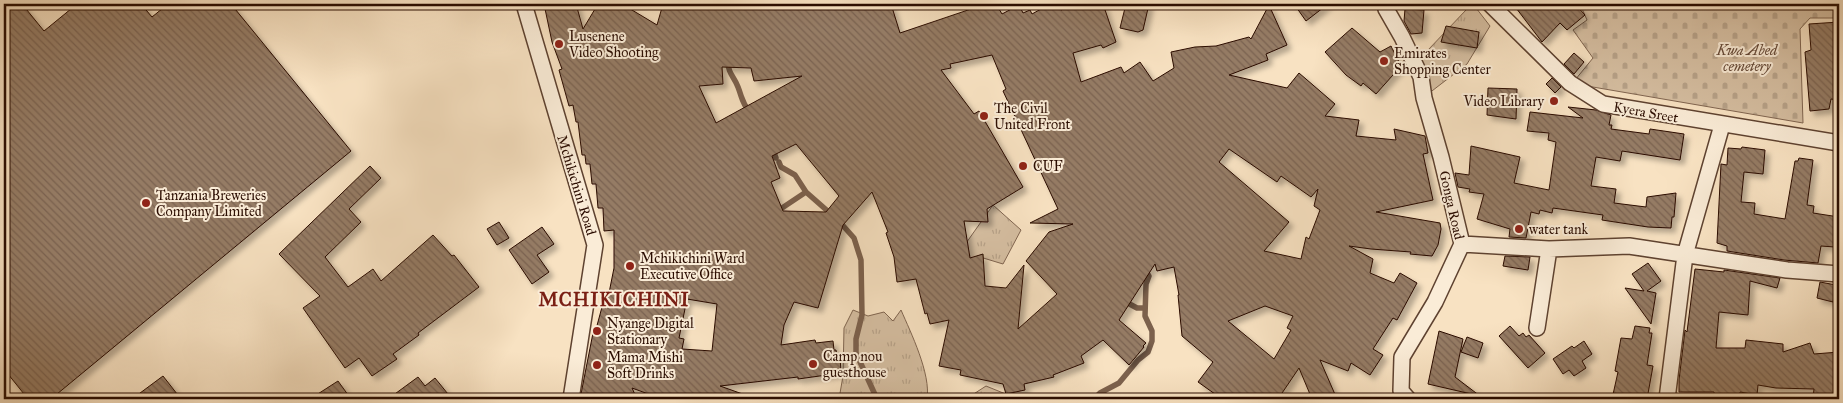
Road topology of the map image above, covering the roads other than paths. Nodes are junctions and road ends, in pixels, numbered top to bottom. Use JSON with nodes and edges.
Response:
{"nodes":[{"id":1,"x":524,"y":4,"type":"edge"},
{"id":2,"x":1385,"y":4,"type":"edge"},
{"id":3,"x":1490,"y":4,"type":"edge"},
{"id":4,"x":1722,"y":124,"type":"junction"},
{"id":5,"x":1839,"y":143,"type":"edge"},
{"id":6,"x":1462,"y":244,"type":"junction"},
{"id":7,"x":1549,"y":249,"type":"junction"},
{"id":8,"x":1685,"y":255,"type":"junction"},
{"id":9,"x":1839,"y":274,"type":"edge"},
{"id":10,"x":1538,"y":328,"type":"dead end"},
{"id":11,"x":571,"y":399,"type":"edge"},
{"id":12,"x":1408,"y":399,"type":"edge"},
{"id":13,"x":1667,"y":399,"type":"edge"}],
"edges":[{"from":1,"to":11,"type":"street","name":"Mchikichini Road"},
{"from":2,"to":6,"type":"street","name":"Gonga Road"},
{"from":3,"to":4,"type":"street","name":"Kyera Sreet"},
{"from":4,"to":5,"type":"street","name":"Kyera Sreet"},
{"from":4,"to":8,"type":"street"},
{"from":6,"to":7,"type":"street"},
{"from":6,"to":12,"type":"street","name":"Gonga Road"},
{"from":7,"to":8,"type":"street"},
{"from":7,"to":10,"type":"street"},
{"from":8,"to":9,"type":"street"},
{"from":8,"to":13,"type":"street"}]}
